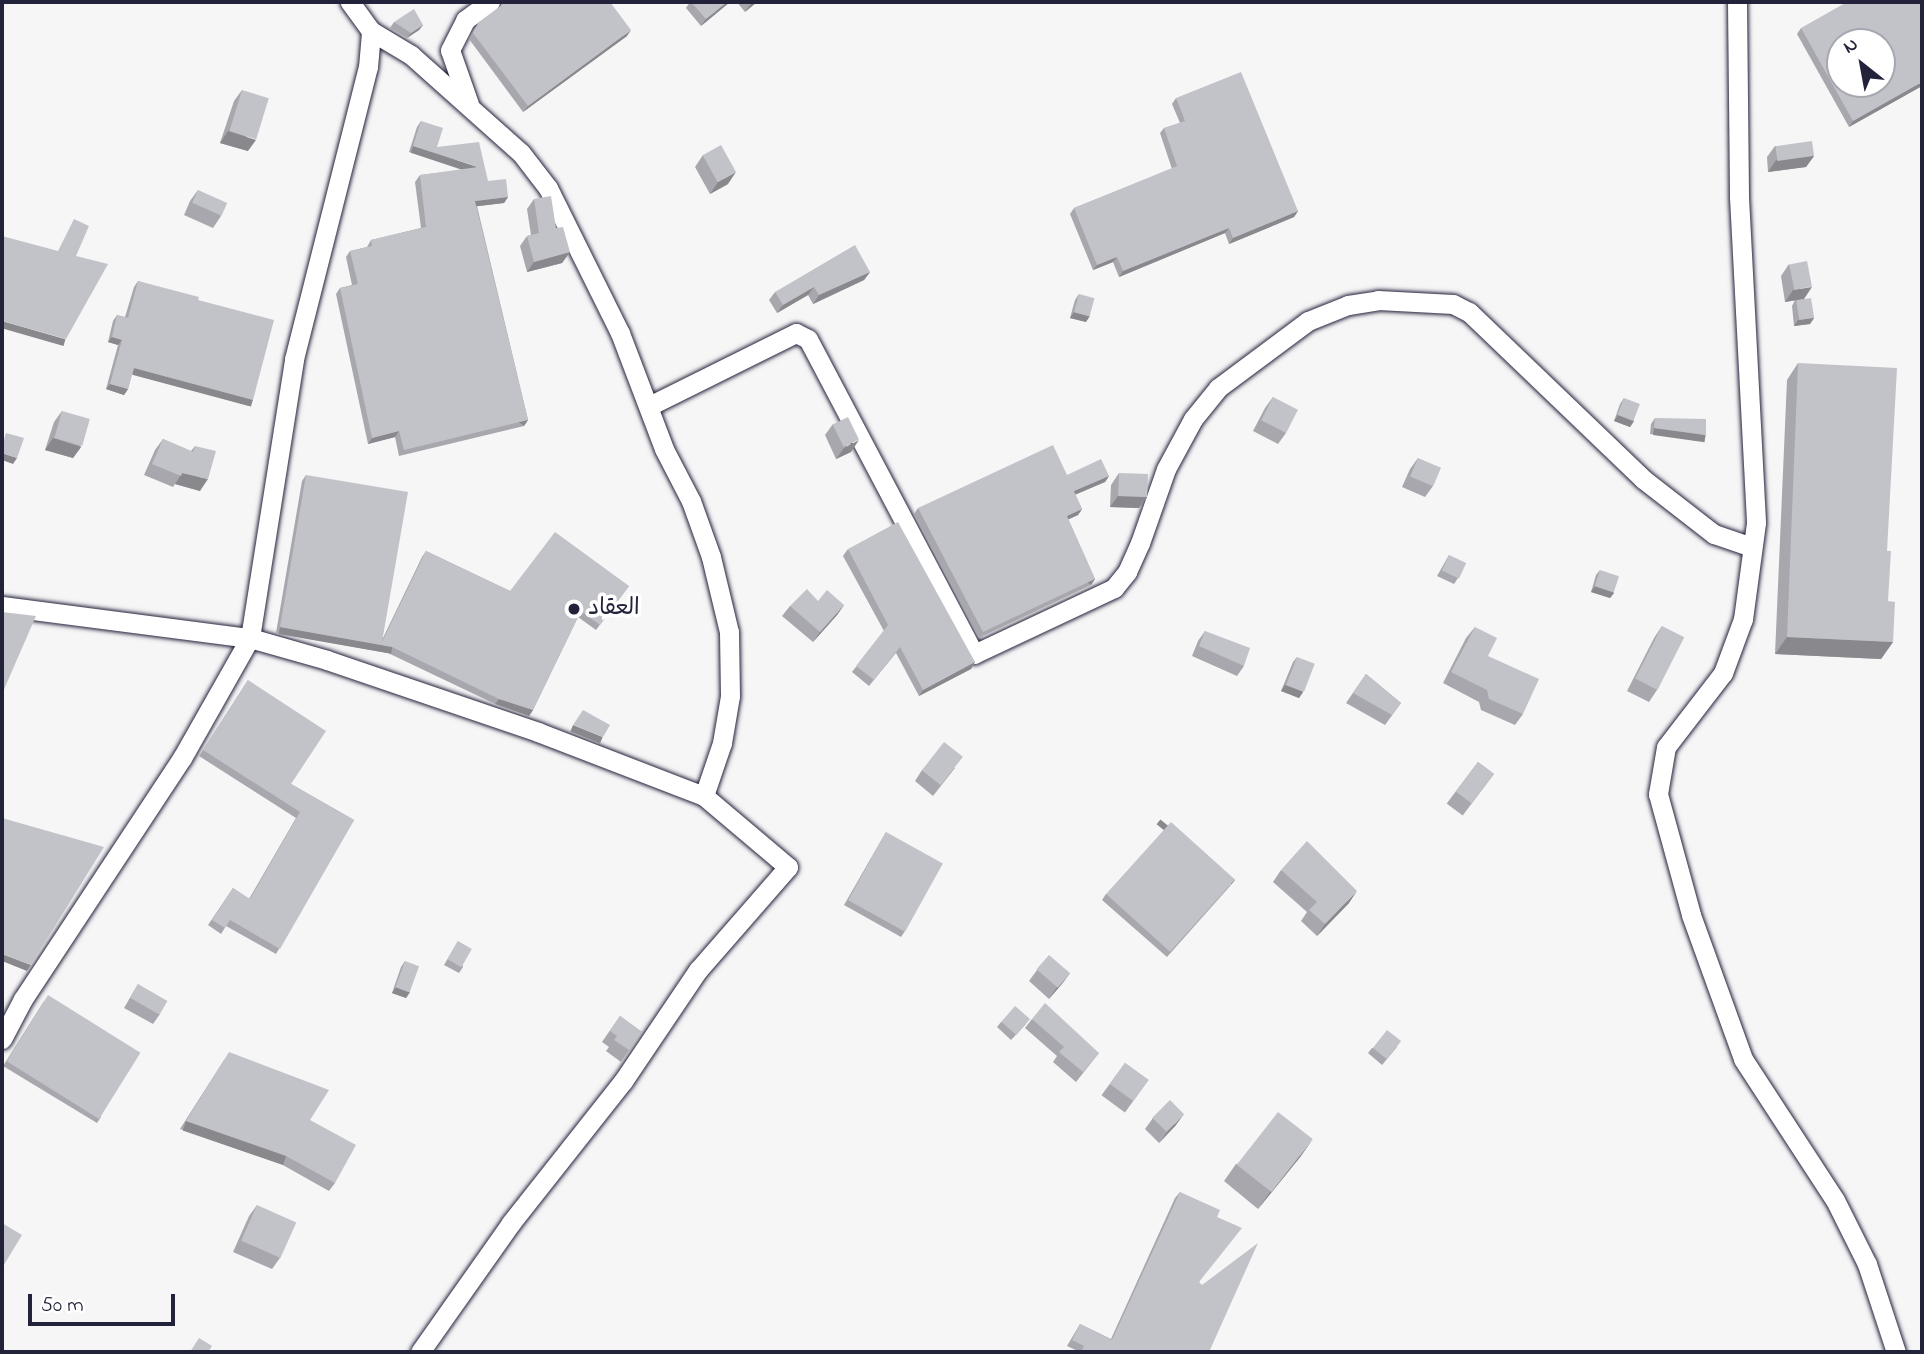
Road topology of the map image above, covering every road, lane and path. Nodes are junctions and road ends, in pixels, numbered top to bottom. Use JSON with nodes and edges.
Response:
{"nodes":[{"id":1,"x":350,"y":2,"type":"edge"},
{"id":2,"x":490,"y":2,"type":"edge"},
{"id":3,"x":1737,"y":2,"type":"edge"},
{"id":4,"x":371,"y":31,"type":"junction"},
{"id":5,"x":471,"y":108,"type":"junction"},
{"id":6,"x":649,"y":406,"type":"junction"},
{"id":7,"x":1752,"y":547,"type":"junction"},
{"id":8,"x":2,"y":606,"type":"edge"},
{"id":9,"x":250,"y":638,"type":"junction"},
{"id":10,"x":704,"y":796,"type":"junction"},
{"id":11,"x":2,"y":1039,"type":"edge"},
{"id":12,"x":420,"y":1352,"type":"edge"},
{"id":13,"x":1896,"y":1352,"type":"edge"}],
"edges":[{"from":1,"to":4,"type":"street"},
{"from":2,"to":5,"type":"street"},
{"from":3,"to":7,"type":"street"},
{"from":4,"to":5,"type":"street"},
{"from":4,"to":9,"type":"street"},
{"from":5,"to":6,"type":"street"},
{"from":6,"to":7,"type":"street"},
{"from":6,"to":10,"type":"street"},
{"from":7,"to":13,"type":"street"},
{"from":8,"to":9,"type":"street"},
{"from":9,"to":10,"type":"street"},
{"from":9,"to":11,"type":"street"},
{"from":10,"to":12,"type":"street"}]}
